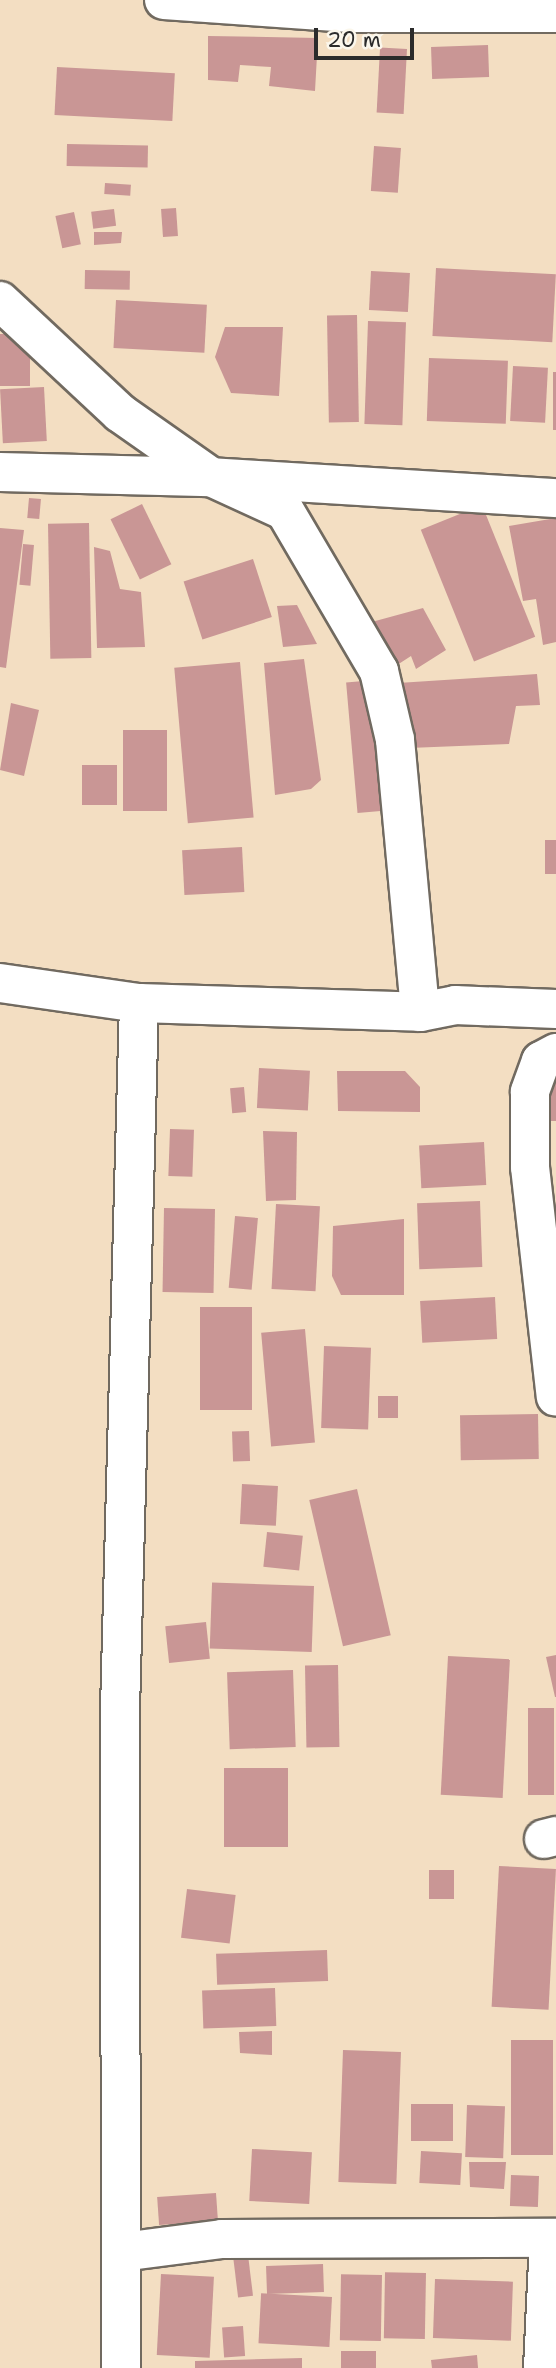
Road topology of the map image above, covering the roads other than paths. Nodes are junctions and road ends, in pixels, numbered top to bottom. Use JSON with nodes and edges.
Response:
{"nodes":[{"id":1,"x":180,"y":1,"type":"edge"},
{"id":2,"x":556,"y":13,"type":"edge"},
{"id":3,"x":0,"y":301,"type":"edge"},
{"id":4,"x":0,"y":472,"type":"edge"},
{"id":5,"x":211,"y":477,"type":"junction"},
{"id":6,"x":556,"y":498,"type":"edge"},
{"id":7,"x":0,"y":983,"type":"edge"},
{"id":8,"x":139,"y":1003,"type":"junction"},
{"id":9,"x":556,"y":1009,"type":"edge"},
{"id":10,"x":420,"y":1012,"type":"junction"},
{"id":11,"x":556,"y":1053,"type":"edge"},
{"id":12,"x":556,"y":1397,"type":"edge"},
{"id":13,"x":552,"y":2239,"type":"edge"},
{"id":14,"x":122,"y":2252,"type":"junction"},
{"id":15,"x":121,"y":2368,"type":"edge"},
{"id":16,"x":543,"y":2368,"type":"edge"}],
"edges":[{"from":1,"to":2,"type":"street"},
{"from":3,"to":5,"type":"street"},
{"from":4,"to":5,"type":"street"},
{"from":5,"to":6,"type":"street"},
{"from":5,"to":10,"type":"street"},
{"from":7,"to":8,"type":"street"},
{"from":8,"to":10,"type":"street"},
{"from":8,"to":14,"type":"street"},
{"from":9,"to":10,"type":"street"},
{"from":11,"to":12,"type":"street"},
{"from":13,"to":14,"type":"street"},
{"from":13,"to":16,"type":"street"},
{"from":14,"to":15,"type":"street"}]}
